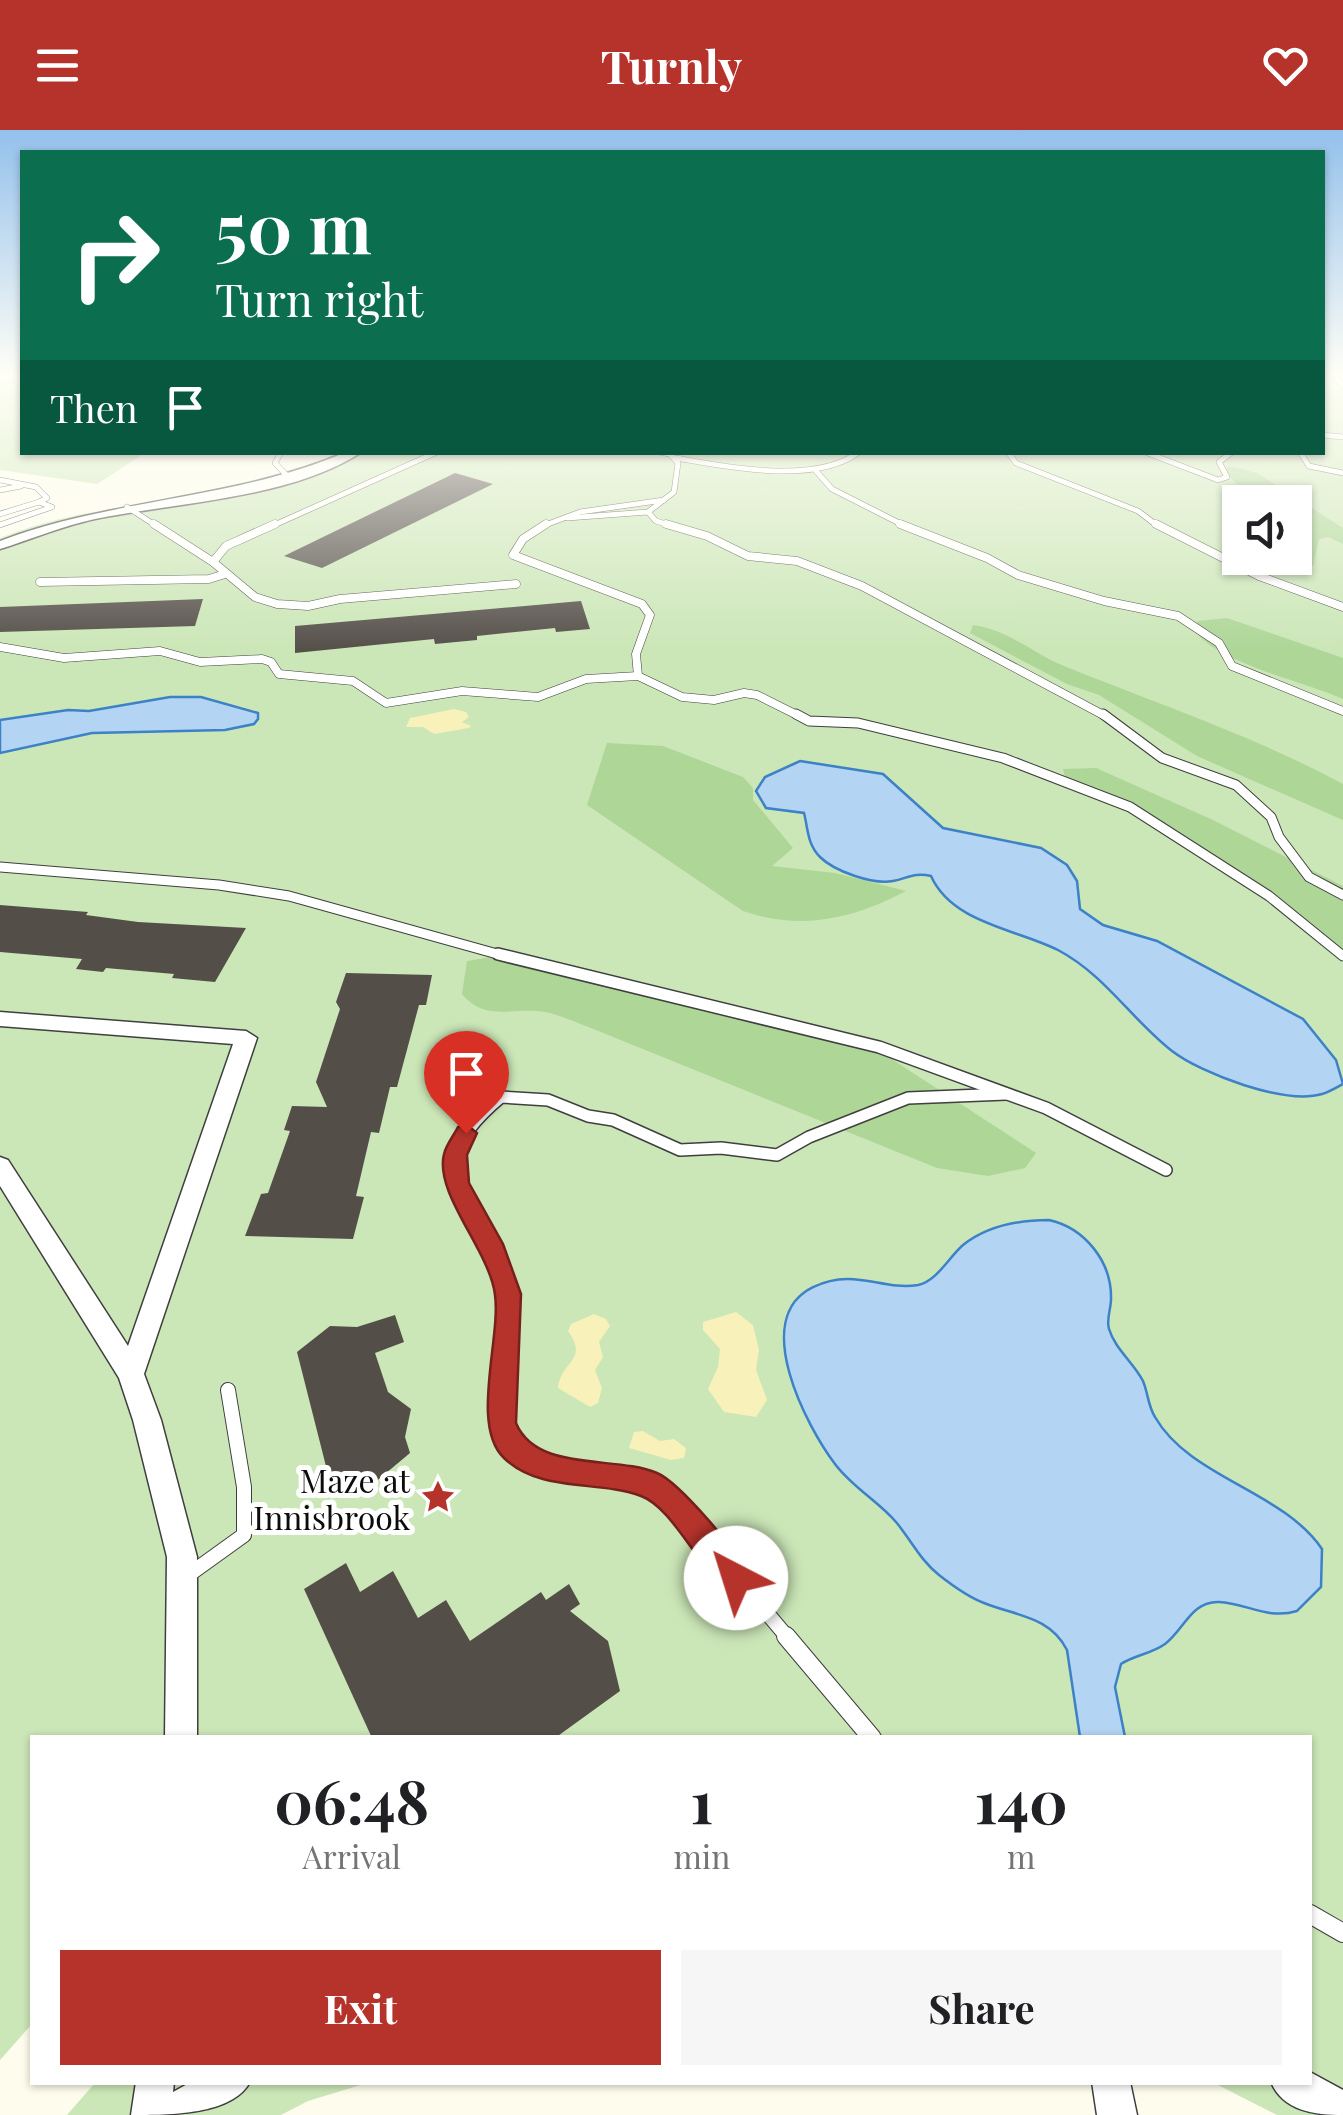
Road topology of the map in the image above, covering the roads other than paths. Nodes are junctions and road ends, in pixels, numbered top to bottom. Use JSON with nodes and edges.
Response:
{"nodes":[{"id":1,"x":279,"y":467,"type":"edge"},
{"id":2,"x":323,"y":467,"type":"edge"},
{"id":3,"x":404,"y":467,"type":"edge"},
{"id":4,"x":675,"y":467,"type":"edge"},
{"id":5,"x":779,"y":467,"type":"edge"},
{"id":6,"x":837,"y":467,"type":"edge"},
{"id":7,"x":1025,"y":467,"type":"edge"},
{"id":8,"x":1183,"y":467,"type":"edge"},
{"id":9,"x":1221,"y":467,"type":"edge"},
{"id":10,"x":1313,"y":467,"type":"edge"},
{"id":11,"x":816,"y":471,"type":"junction"},
{"id":12,"x":1343,"y":473,"type":"edge"},
{"id":13,"x":0,"y":480,"type":"edge"},
{"id":14,"x":291,"y":480,"type":"junction"},
{"id":15,"x":25,"y":485,"type":"junction"},
{"id":16,"x":0,"y":490,"type":"edge"},
{"id":17,"x":664,"y":500,"type":"junction"},
{"id":18,"x":39,"y":502,"type":"junction"},
{"id":19,"x":127,"y":507,"type":"junction"},
{"id":20,"x":648,"y":512,"type":"junction"},
{"id":21,"x":0,"y":514,"type":"edge"},
{"id":22,"x":563,"y":518,"type":"junction"},
{"id":23,"x":0,"y":525,"type":"edge"},
{"id":24,"x":0,"y":545,"type":"edge"},
{"id":25,"x":213,"y":562,"type":"junction"},
{"id":26,"x":225,"y":574,"type":"junction"},
{"id":27,"x":40,"y":582,"type":"dead end"},
{"id":28,"x":516,"y":584,"type":"dead end"},
{"id":29,"x":1343,"y":607,"type":"edge"},
{"id":30,"x":0,"y":647,"type":"edge"},
{"id":31,"x":638,"y":676,"type":"junction"},
{"id":32,"x":1343,"y":711,"type":"edge"},
{"id":33,"x":0,"y":867,"type":"edge"},
{"id":34,"x":1343,"y":895,"type":"edge"},
{"id":35,"x":1343,"y":956,"type":"edge"},
{"id":36,"x":0,"y":1019,"type":"edge"},
{"id":37,"x":1006,"y":1094,"type":"junction"},
{"id":38,"x":0,"y":1166,"type":"edge"},
{"id":39,"x":1166,"y":1170,"type":"dead end"},
{"id":40,"x":131,"y":1374,"type":"junction"},
{"id":41,"x":228,"y":1390,"type":"dead end"},
{"id":42,"x":182,"y":1580,"type":"junction"},
{"id":43,"x":181,"y":1735,"type":"edge"},
{"id":44,"x":869,"y":1735,"type":"edge"},
{"id":45,"x":1312,"y":1915,"type":"edge"},
{"id":46,"x":1343,"y":1933,"type":"edge"},
{"id":47,"x":155,"y":2085,"type":"edge"},
{"id":48,"x":226,"y":2085,"type":"edge"},
{"id":49,"x":1112,"y":2085,"type":"edge"},
{"id":50,"x":1295,"y":2085,"type":"edge"},
{"id":51,"x":1343,"y":2111,"type":"edge"},
{"id":52,"x":151,"y":2115,"type":"edge"},
{"id":53,"x":171,"y":2115,"type":"edge"},
{"id":54,"x":1117,"y":2115,"type":"edge"}],
"edges":[{"from":1,"to":14,"type":"lane"},
{"from":2,"to":14,"type":"street"},
{"from":3,"to":25,"type":"lane"},
{"from":4,"to":17,"type":"lane"},
{"from":5,"to":11,"type":"lane"},
{"from":6,"to":11,"type":"lane"},
{"from":7,"to":29,"type":"lane"},
{"from":8,"to":9,"type":"lane"},
{"from":10,"to":12,"type":"lane"},
{"from":11,"to":32,"type":"lane"},
{"from":13,"to":15,"type":"lane"},
{"from":14,"to":19,"type":"street"},
{"from":15,"to":16,"type":"lane"},
{"from":15,"to":18,"type":"lane"},
{"from":17,"to":20,"type":"lane"},
{"from":17,"to":22,"type":"lane"},
{"from":18,"to":21,"type":"lane"},
{"from":18,"to":23,"type":"lane"},
{"from":19,"to":24,"type":"street"},
{"from":19,"to":25,"type":"lane"},
{"from":20,"to":22,"type":"lane"},
{"from":20,"to":34,"type":"lane"},
{"from":22,"to":31,"type":"lane"},
{"from":25,"to":26,"type":"lane"},
{"from":26,"to":27,"type":"lane"},
{"from":26,"to":28,"type":"lane"},
{"from":30,"to":31,"type":"lane"},
{"from":31,"to":35,"type":"lane"},
{"from":33,"to":37,"type":"lane"},
{"from":36,"to":40,"type":"street"},
{"from":37,"to":39,"type":"lane"},
{"from":37,"to":44,"type":"lane"},
{"from":38,"to":40,"type":"street"},
{"from":40,"to":42,"type":"street"},
{"from":41,"to":42,"type":"lane"},
{"from":42,"to":43,"type":"street"},
{"from":45,"to":46,"type":"lane"},
{"from":47,"to":52,"type":"street"},
{"from":48,"to":53,"type":"street"},
{"from":49,"to":54,"type":"street"},
{"from":50,"to":51,"type":"street"}]}
